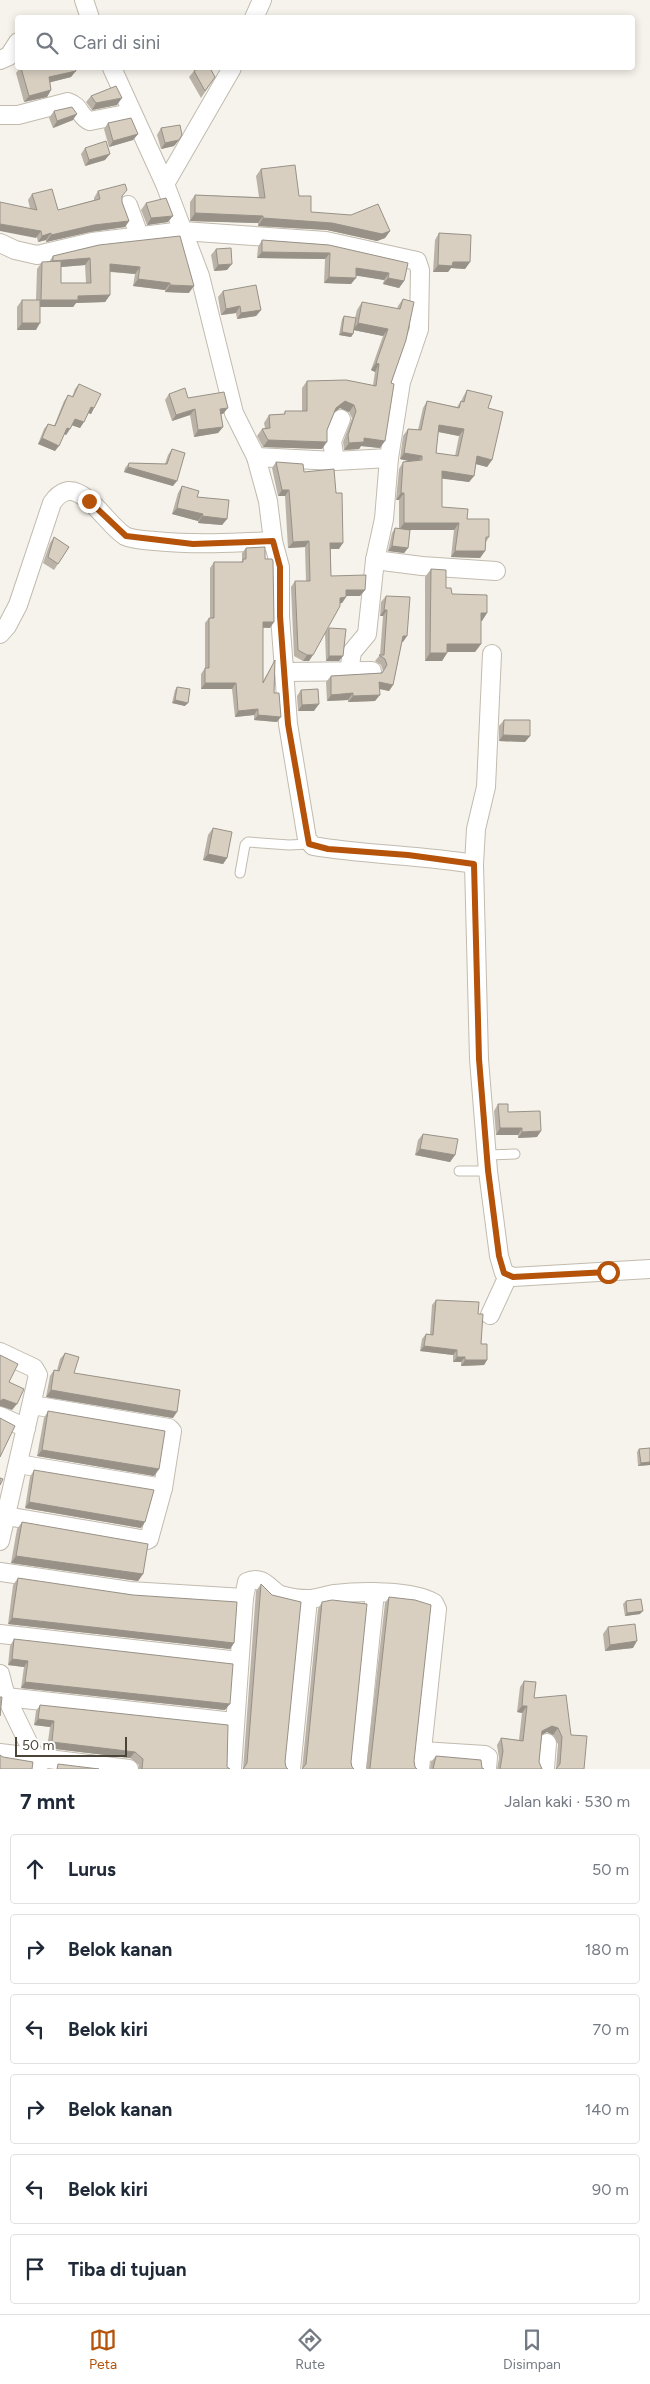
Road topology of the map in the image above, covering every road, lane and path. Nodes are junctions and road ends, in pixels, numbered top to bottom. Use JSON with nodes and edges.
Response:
{"nodes":[{"id":1,"x":84,"y":0,"type":"edge"},
{"id":2,"x":262,"y":0,"type":"edge"},
{"id":3,"x":89,"y":15,"type":"edge"},
{"id":4,"x":255,"y":15,"type":"edge"},
{"id":5,"x":15,"y":47,"type":"edge"},
{"id":6,"x":0,"y":60,"type":"edge"},
{"id":7,"x":113,"y":70,"type":"edge"},
{"id":8,"x":231,"y":70,"type":"edge"},
{"id":9,"x":131,"y":113,"type":"junction"},
{"id":10,"x":0,"y":115,"type":"edge"},
{"id":11,"x":165,"y":184,"type":"junction"},
{"id":12,"x":128,"y":205,"type":"dead end"},
{"id":13,"x":183,"y":231,"type":"junction"},
{"id":14,"x":139,"y":235,"type":"junction"},
{"id":15,"x":0,"y":243,"type":"edge"},
{"id":16,"x":341,"y":418,"type":"dead end"},
{"id":17,"x":256,"y":457,"type":"junction"},
{"id":18,"x":389,"y":458,"type":"junction"},
{"id":19,"x":335,"y":461,"type":"junction"},
{"id":20,"x":273,"y":541,"type":"junction"},
{"id":21,"x":375,"y":560,"type":"junction"},
{"id":22,"x":496,"y":571,"type":"dead end"},
{"id":23,"x":0,"y":634,"type":"edge"},
{"id":24,"x":492,"y":654,"type":"dead end"},
{"id":25,"x":372,"y":671,"type":"dead end"},
{"id":26,"x":284,"y":672,"type":"junction"},
{"id":27,"x":349,"y":672,"type":"junction"},
{"id":28,"x":309,"y":844,"type":"junction"},
{"id":29,"x":474,"y":864,"type":"junction"},
{"id":30,"x":240,"y":873,"type":"dead end"},
{"id":31,"x":514,"y":1154,"type":"dead end"},
{"id":32,"x":488,"y":1163,"type":"junction"},
{"id":33,"x":459,"y":1171,"type":"dead end"},
{"id":34,"x":650,"y":1269,"type":"edge"},
{"id":35,"x":508,"y":1276,"type":"junction"},
{"id":36,"x":490,"y":1315,"type":"dead end"},
{"id":37,"x":0,"y":1352,"type":"edge"},
{"id":38,"x":32,"y":1405,"type":"junction"},
{"id":39,"x":0,"y":1416,"type":"edge"},
{"id":40,"x":26,"y":1428,"type":"junction"},
{"id":41,"x":18,"y":1464,"type":"junction"},
{"id":42,"x":163,"y":1488,"type":"junction"},
{"id":43,"x":6,"y":1490,"type":"edge"},
{"id":44,"x":6,"y":1516,"type":"junction"},
{"id":45,"x":0,"y":1541,"type":"edge"},
{"id":46,"x":0,"y":1572,"type":"edge"},
{"id":47,"x":375,"y":1592,"type":"junction"},
{"id":48,"x":244,"y":1598,"type":"junction"},
{"id":49,"x":308,"y":1599,"type":"junction"},
{"id":50,"x":0,"y":1634,"type":"edge"},
{"id":51,"x":239,"y":1661,"type":"junction"},
{"id":52,"x":0,"y":1674,"type":"edge"},
{"id":53,"x":6,"y":1697,"type":"junction"},
{"id":54,"x":234,"y":1722,"type":"junction"},
{"id":55,"x":547,"y":1743,"type":"dead end"},
{"id":56,"x":422,"y":1751,"type":"junction"},
{"id":57,"x":0,"y":1753,"type":"edge"},
{"id":58,"x":38,"y":1764,"type":"edge"},
{"id":59,"x":129,"y":1769,"type":"edge"},
{"id":60,"x":232,"y":1769,"type":"edge"},
{"id":61,"x":291,"y":1769,"type":"edge"},
{"id":62,"x":357,"y":1769,"type":"edge"},
{"id":63,"x":420,"y":1769,"type":"edge"},
{"id":64,"x":487,"y":1769,"type":"edge"},
{"id":65,"x":545,"y":1769,"type":"edge"}],
"edges":[{"from":1,"to":3,"type":"street"},
{"from":2,"to":4,"type":"street"},
{"from":5,"to":6,"type":"street"},
{"from":7,"to":9,"type":"street"},
{"from":8,"to":11,"type":"street"},
{"from":9,"to":10,"type":"street"},
{"from":9,"to":11,"type":"street"},
{"from":11,"to":13,"type":"street"},
{"from":12,"to":14,"type":"street"},
{"from":13,"to":14,"type":"street"},
{"from":13,"to":17,"type":"street"},
{"from":13,"to":18,"type":"street"},
{"from":14,"to":15,"type":"street"},
{"from":16,"to":19,"type":"street"},
{"from":17,"to":19,"type":"street"},
{"from":17,"to":20,"type":"street"},
{"from":18,"to":19,"type":"street"},
{"from":18,"to":21,"type":"street"},
{"from":20,"to":23,"type":"street"},
{"from":20,"to":26,"type":"street"},
{"from":21,"to":22,"type":"street"},
{"from":21,"to":27,"type":"street"},
{"from":24,"to":29,"type":"street"},
{"from":25,"to":27,"type":"street"},
{"from":26,"to":27,"type":"street"},
{"from":26,"to":28,"type":"street"},
{"from":28,"to":29,"type":"street"},
{"from":28,"to":30,"type":"lane"},
{"from":29,"to":32,"type":"street"},
{"from":31,"to":32,"type":"lane"},
{"from":32,"to":33,"type":"lane"},
{"from":32,"to":35,"type":"street"},
{"from":34,"to":35,"type":"street"},
{"from":35,"to":36,"type":"street"},
{"from":37,"to":38,"type":"street"},
{"from":38,"to":40,"type":"street"},
{"from":38,"to":42,"type":"street"},
{"from":39,"to":40,"type":"street"},
{"from":40,"to":41,"type":"street"},
{"from":41,"to":42,"type":"street"},
{"from":41,"to":43,"type":"street"},
{"from":42,"to":44,"type":"street"},
{"from":43,"to":44,"type":"street"},
{"from":44,"to":45,"type":"street"},
{"from":46,"to":48,"type":"street"},
{"from":47,"to":49,"type":"street"},
{"from":47,"to":56,"type":"street"},
{"from":47,"to":62,"type":"street"},
{"from":48,"to":49,"type":"street"},
{"from":48,"to":51,"type":"street"},
{"from":49,"to":61,"type":"street"},
{"from":50,"to":51,"type":"street"},
{"from":51,"to":54,"type":"street"},
{"from":52,"to":53,"type":"street"},
{"from":53,"to":54,"type":"street"},
{"from":53,"to":58,"type":"street"},
{"from":54,"to":60,"type":"street"},
{"from":55,"to":65,"type":"street"},
{"from":56,"to":63,"type":"street"},
{"from":56,"to":64,"type":"street"},
{"from":57,"to":58,"type":"street"},
{"from":58,"to":59,"type":"street"}]}
